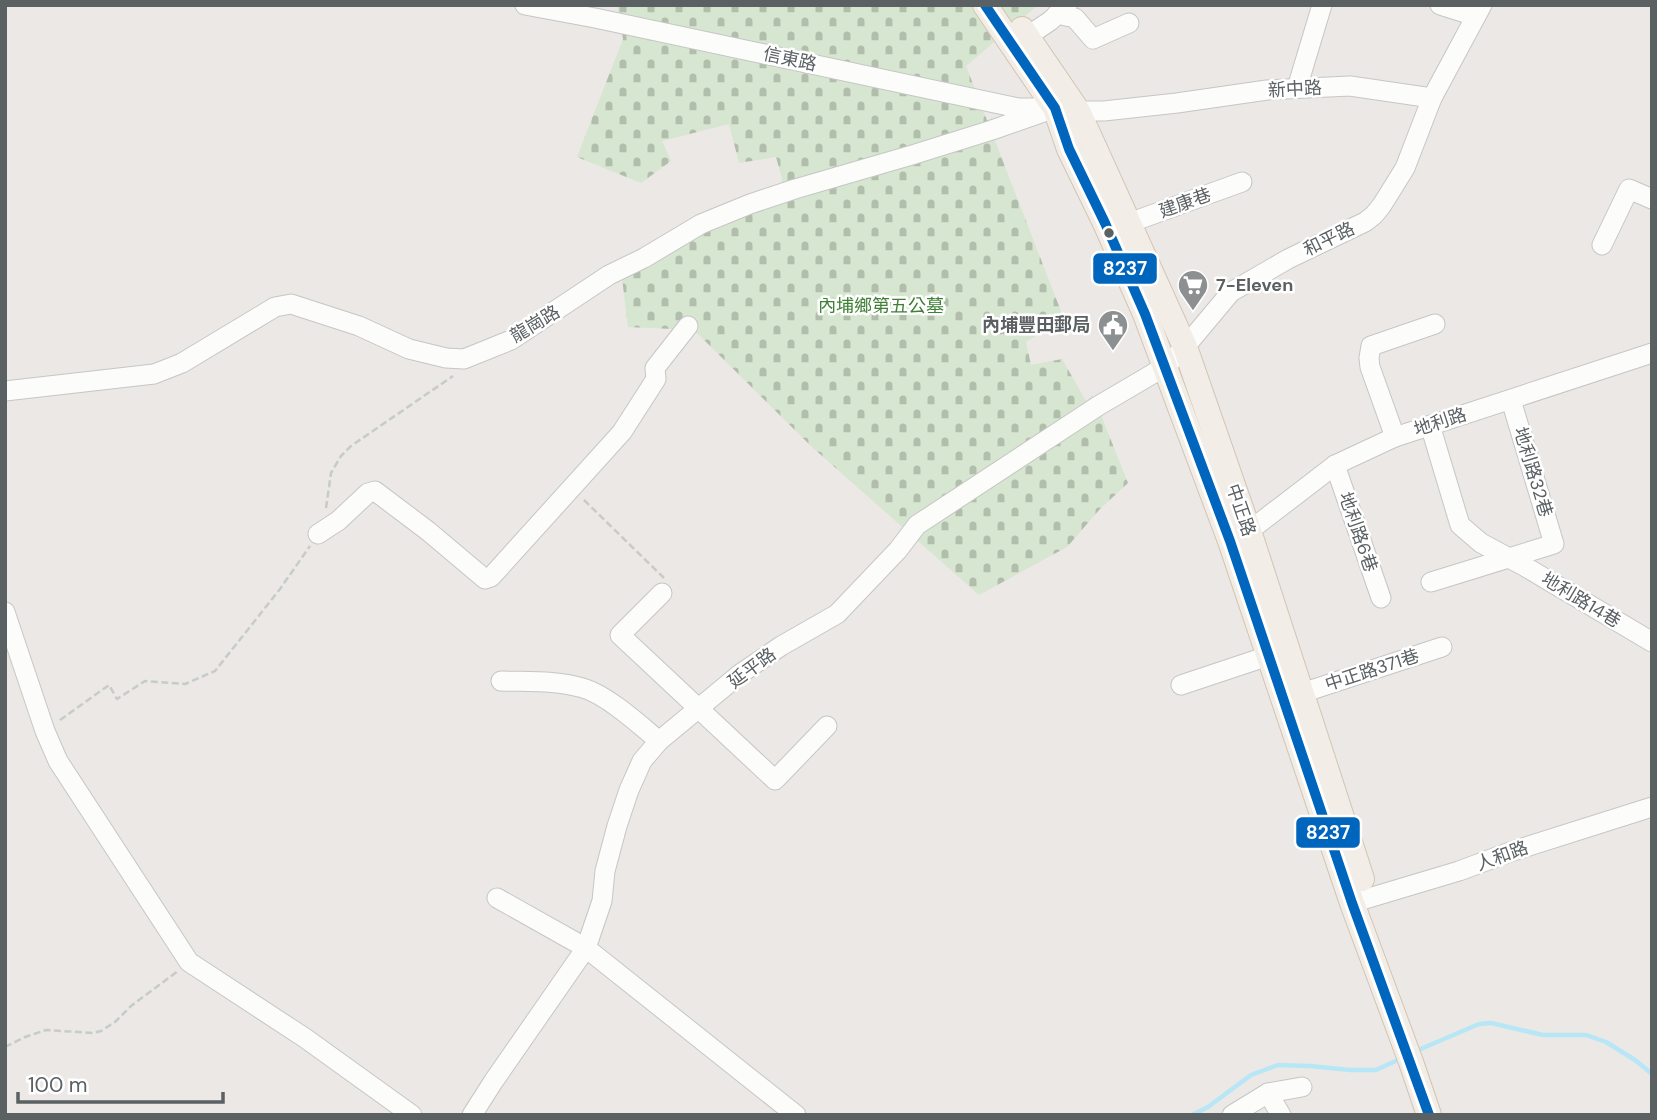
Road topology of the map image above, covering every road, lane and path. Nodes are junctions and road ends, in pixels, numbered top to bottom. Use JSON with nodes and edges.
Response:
{"nodes":[{"id":1,"x":525,"y":5,"type":"edge"},
{"id":2,"x":985,"y":5,"type":"edge"},
{"id":3,"x":1006,"y":5,"type":"edge"},
{"id":4,"x":1322,"y":5,"type":"edge"},
{"id":5,"x":1440,"y":5,"type":"edge"},
{"id":6,"x":1063,"y":10,"type":"edge"},
{"id":7,"x":1478,"y":11,"type":"edge"},
{"id":8,"x":601,"y":12,"type":"edge"},
{"id":9,"x":1129,"y":23,"type":"dead end"},
{"id":10,"x":1020,"y":41,"type":"junction"},
{"id":11,"x":1297,"y":88,"type":"junction"},
{"id":12,"x":1432,"y":97,"type":"junction"},
{"id":13,"x":1067,"y":110,"type":"junction"},
{"id":14,"x":1241,"y":182,"type":"dead end"},
{"id":15,"x":1652,"y":199,"type":"edge"},
{"id":16,"x":1129,"y":223,"type":"junction"},
{"id":17,"x":1602,"y":245,"type":"dead end"},
{"id":18,"x":1435,"y":324,"type":"dead end"},
{"id":19,"x":688,"y":326,"type":"dead end"},
{"id":20,"x":1185,"y":347,"type":"junction"},
{"id":21,"x":1652,"y":354,"type":"edge"},
{"id":22,"x":464,"y":359,"type":"junction"},
{"id":23,"x":1166,"y":366,"type":"junction"},
{"id":24,"x":5,"y":391,"type":"edge"},
{"id":25,"x":1511,"y":400,"type":"junction"},
{"id":26,"x":1430,"y":425,"type":"junction"},
{"id":27,"x":1395,"y":437,"type":"junction"},
{"id":28,"x":1335,"y":465,"type":"junction"},
{"id":29,"x":571,"y":488,"type":"junction"},
{"id":30,"x":1249,"y":531,"type":"junction"},
{"id":31,"x":318,"y":534,"type":"junction"},
{"id":32,"x":1554,"y":544,"type":"joint"},
{"id":33,"x":1509,"y":558,"type":"junction"},
{"id":34,"x":1431,"y":582,"type":"dead end"},
{"id":35,"x":663,"y":585,"type":"joint"},
{"id":36,"x":1381,"y":598,"type":"dead end"},
{"id":37,"x":5,"y":612,"type":"edge"},
{"id":38,"x":1652,"y":642,"type":"edge"},
{"id":39,"x":1442,"y":647,"type":"dead end"},
{"id":40,"x":1268,"y":656,"type":"junction"},
{"id":41,"x":501,"y":681,"type":"dead end"},
{"id":42,"x":1181,"y":685,"type":"dead end"},
{"id":43,"x":1301,"y":693,"type":"junction"},
{"id":44,"x":700,"y":709,"type":"junction"},
{"id":45,"x":827,"y":726,"type":"dead end"},
{"id":46,"x":45,"y":731,"type":"junction"},
{"id":47,"x":659,"y":741,"type":"junction"},
{"id":48,"x":1652,"y":807,"type":"edge"},
{"id":49,"x":497,"y":898,"type":"dead end"},
{"id":50,"x":1360,"y":900,"type":"junction"},
{"id":51,"x":586,"y":948,"type":"junction"},
{"id":52,"x":189,"y":962,"type":"junction"},
{"id":53,"x":5,"y":1048,"type":"edge"},
{"id":54,"x":1415,"y":1051,"type":"junction"},
{"id":55,"x":1302,"y":1087,"type":"dead end"},
{"id":56,"x":1268,"y":1093,"type":"junction"},
{"id":57,"x":412,"y":1115,"type":"edge"},
{"id":58,"x":472,"y":1115,"type":"edge"},
{"id":59,"x":796,"y":1115,"type":"edge"},
{"id":60,"x":1232,"y":1115,"type":"edge"},
{"id":61,"x":1281,"y":1115,"type":"edge"},
{"id":62,"x":1429,"y":1115,"type":"edge"},
{"id":63,"x":1447,"y":1115,"type":"edge"}],
"edges":[{"from":1,"to":8,"type":"street","name":"信東路"},
{"from":2,"to":10,"type":"main road","name":"中正路"},
{"from":3,"to":10,"type":"main road","name":"中正路"},
{"from":4,"to":11,"type":"street"},
{"from":5,"to":7,"type":"street"},
{"from":6,"to":9,"type":"street"},
{"from":6,"to":10,"type":"street"},
{"from":7,"to":12,"type":"street"},
{"from":8,"to":13,"type":"street","name":"信東路"},
{"from":10,"to":13,"type":"main road","name":"中正路"},
{"from":11,"to":12,"type":"street","name":"新中路"},
{"from":11,"to":13,"type":"street","name":"新中路"},
{"from":12,"to":20,"type":"street","name":"和平路"},
{"from":13,"to":16,"type":"main road","name":"中正路"},
{"from":13,"to":22,"type":"street","name":"龍崗路"},
{"from":13,"to":23,"type":"main road","name":"中正路"},
{"from":14,"to":16,"type":"street","name":"建康巷"},
{"from":15,"to":17,"type":"street"},
{"from":16,"to":20,"type":"main road","name":"中正路"},
{"from":18,"to":27,"type":"street"},
{"from":19,"to":29,"type":"street"},
{"from":20,"to":23,"type":"street","name":"延平路"},
{"from":20,"to":30,"type":"main road","name":"中正路"},
{"from":21,"to":25,"type":"street","name":"地利路"},
{"from":22,"to":24,"type":"street","name":"龍崗路"},
{"from":22,"to":31,"type":"path"},
{"from":23,"to":40,"type":"main road","name":"中正路"},
{"from":23,"to":44,"type":"street","name":"延平路"},
{"from":25,"to":26,"type":"street","name":"地利路"},
{"from":25,"to":32,"type":"street","name":"地利路32巷"},
{"from":26,"to":27,"type":"street","name":"地利路"},
{"from":26,"to":33,"type":"street","name":"地利路14巷"},
{"from":27,"to":28,"type":"street","name":"地利路"},
{"from":28,"to":30,"type":"street","name":"地利路"},
{"from":28,"to":36,"type":"street","name":"地利路6巷"},
{"from":29,"to":31,"type":"street"},
{"from":29,"to":35,"type":"path"},
{"from":30,"to":43,"type":"main road","name":"中正路"},
{"from":31,"to":46,"type":"path"},
{"from":32,"to":33,"type":"street","name":"地利路14巷"},
{"from":33,"to":34,"type":"street","name":"地利路14巷"},
{"from":33,"to":38,"type":"street","name":"地利路14巷"},
{"from":35,"to":44,"type":"street"},
{"from":37,"to":46,"type":"street"},
{"from":39,"to":43,"type":"street","name":"中正路371巷"},
{"from":40,"to":42,"type":"street"},
{"from":40,"to":50,"type":"main road","name":"中正路"},
{"from":41,"to":47,"type":"street"},
{"from":43,"to":50,"type":"main road","name":"中正路"},
{"from":44,"to":45,"type":"street"},
{"from":44,"to":47,"type":"street","name":"延平路"},
{"from":46,"to":52,"type":"street"},
{"from":47,"to":51,"type":"street","name":"延平路"},
{"from":48,"to":50,"type":"street","name":"人和路"},
{"from":49,"to":51,"type":"street"},
{"from":50,"to":54,"type":"main road","name":"中正路"},
{"from":51,"to":58,"type":"street","name":"延平路"},
{"from":51,"to":59,"type":"street"},
{"from":52,"to":53,"type":"path"},
{"from":52,"to":57,"type":"street"},
{"from":54,"to":62,"type":"main road","name":"中正路"},
{"from":54,"to":63,"type":"main road","name":"中正路"},
{"from":55,"to":56,"type":"street"},
{"from":56,"to":60,"type":"street"},
{"from":56,"to":61,"type":"street"}]}
